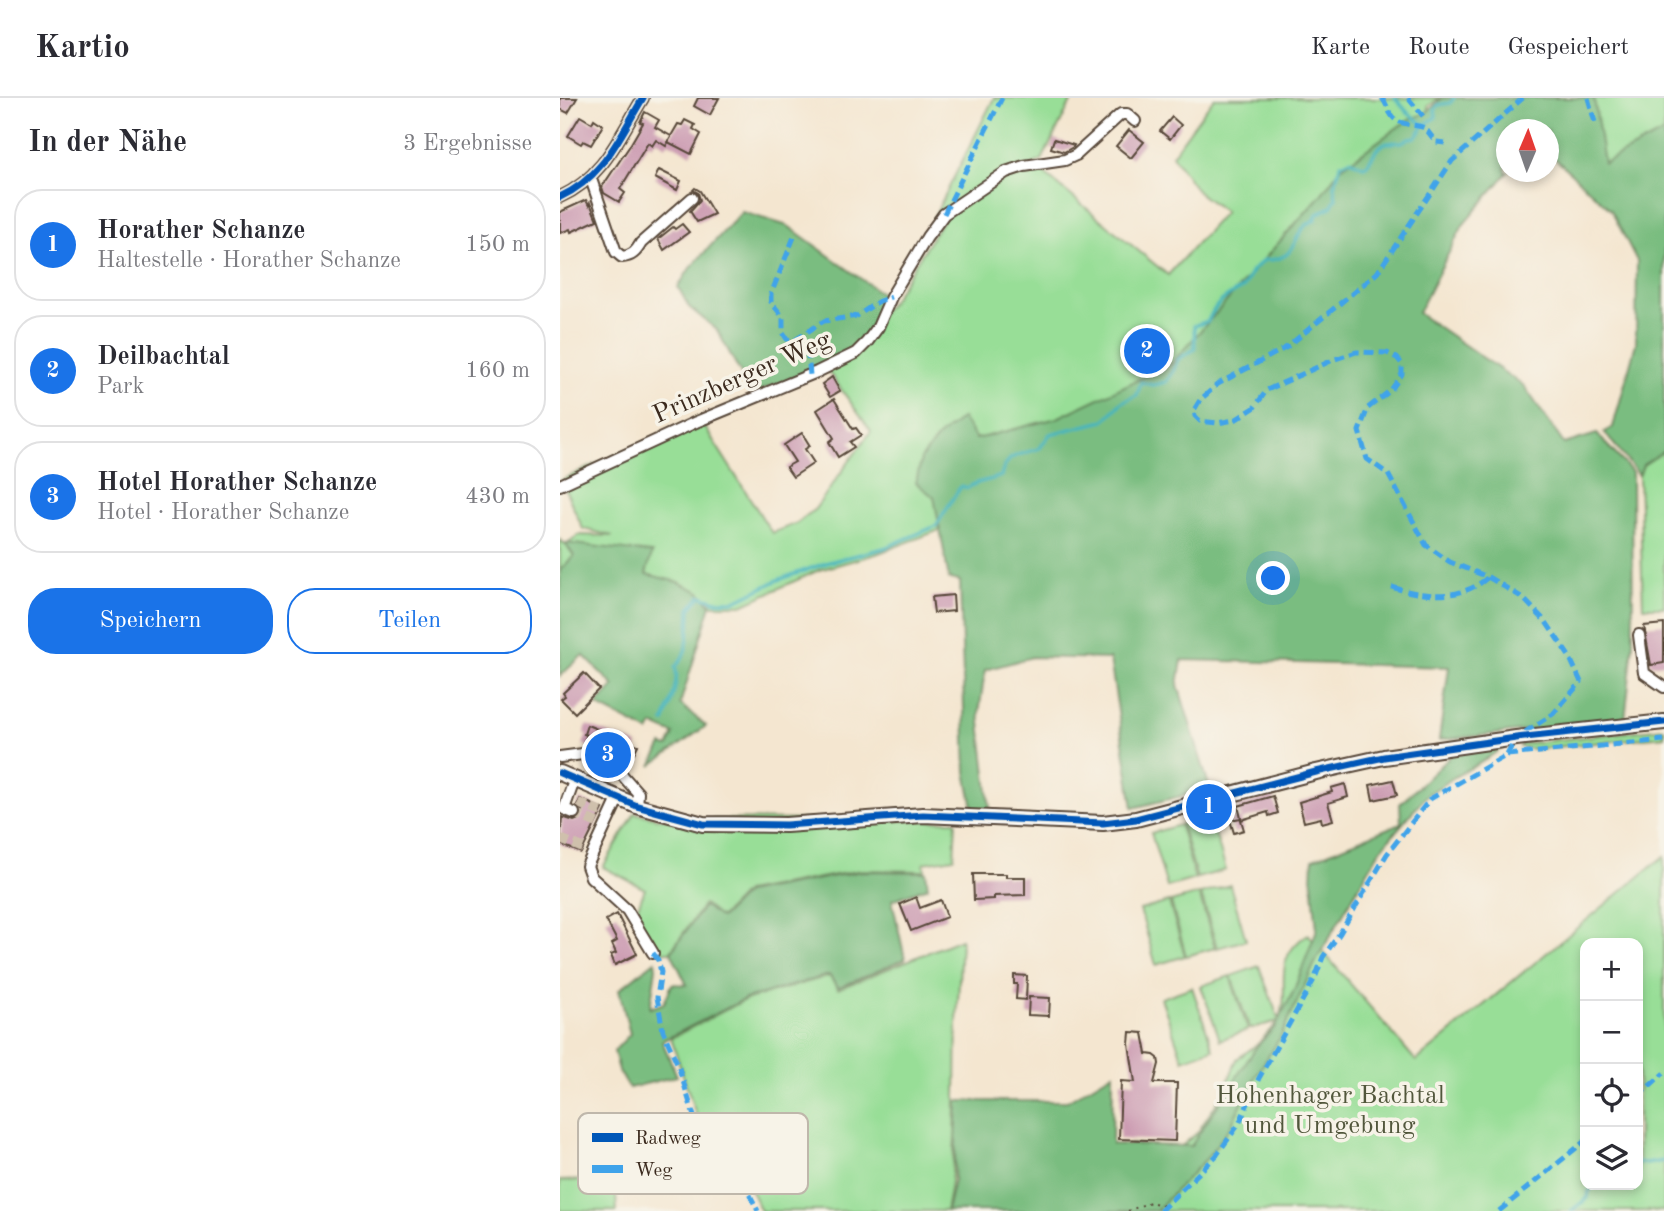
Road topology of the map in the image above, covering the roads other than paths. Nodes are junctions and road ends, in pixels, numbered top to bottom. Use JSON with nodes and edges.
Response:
{"nodes":[{"id":1,"x":643,"y":98,"type":"edge"},
{"id":2,"x":1135,"y":121,"type":"dead end"},
{"id":3,"x":590,"y":179,"type":"junction"},
{"id":4,"x":560,"y":197,"type":"edge"},
{"id":5,"x":692,"y":198,"type":"dead end"},
{"id":6,"x":560,"y":485,"type":"edge"},
{"id":7,"x":1639,"y":635,"type":"dead end"},
{"id":8,"x":1664,"y":687,"type":"edge"},
{"id":9,"x":1664,"y":722,"type":"edge"},
{"id":10,"x":560,"y":757,"type":"edge"},
{"id":11,"x":560,"y":773,"type":"edge"},
{"id":12,"x":574,"y":781,"type":"junction"},
{"id":13,"x":618,"y":799,"type":"junction"},
{"id":14,"x":567,"y":805,"type":"edge"},
{"id":15,"x":637,"y":806,"type":"junction"},
{"id":16,"x":653,"y":953,"type":"dead end"}],
"edges":[{"from":1,"to":3,"type":"street"},
{"from":2,"to":6,"type":"street","name":"Prinzberger Weg"},
{"from":3,"to":4,"type":"street"},
{"from":3,"to":5,"type":"street"},
{"from":7,"to":8,"type":"street"},
{"from":9,"to":15,"type":"main road"},
{"from":10,"to":15,"type":"street"},
{"from":11,"to":12,"type":"main road"},
{"from":12,"to":13,"type":"main road"},
{"from":12,"to":14,"type":"street"},
{"from":13,"to":15,"type":"main road"},
{"from":13,"to":16,"type":"street"}]}
